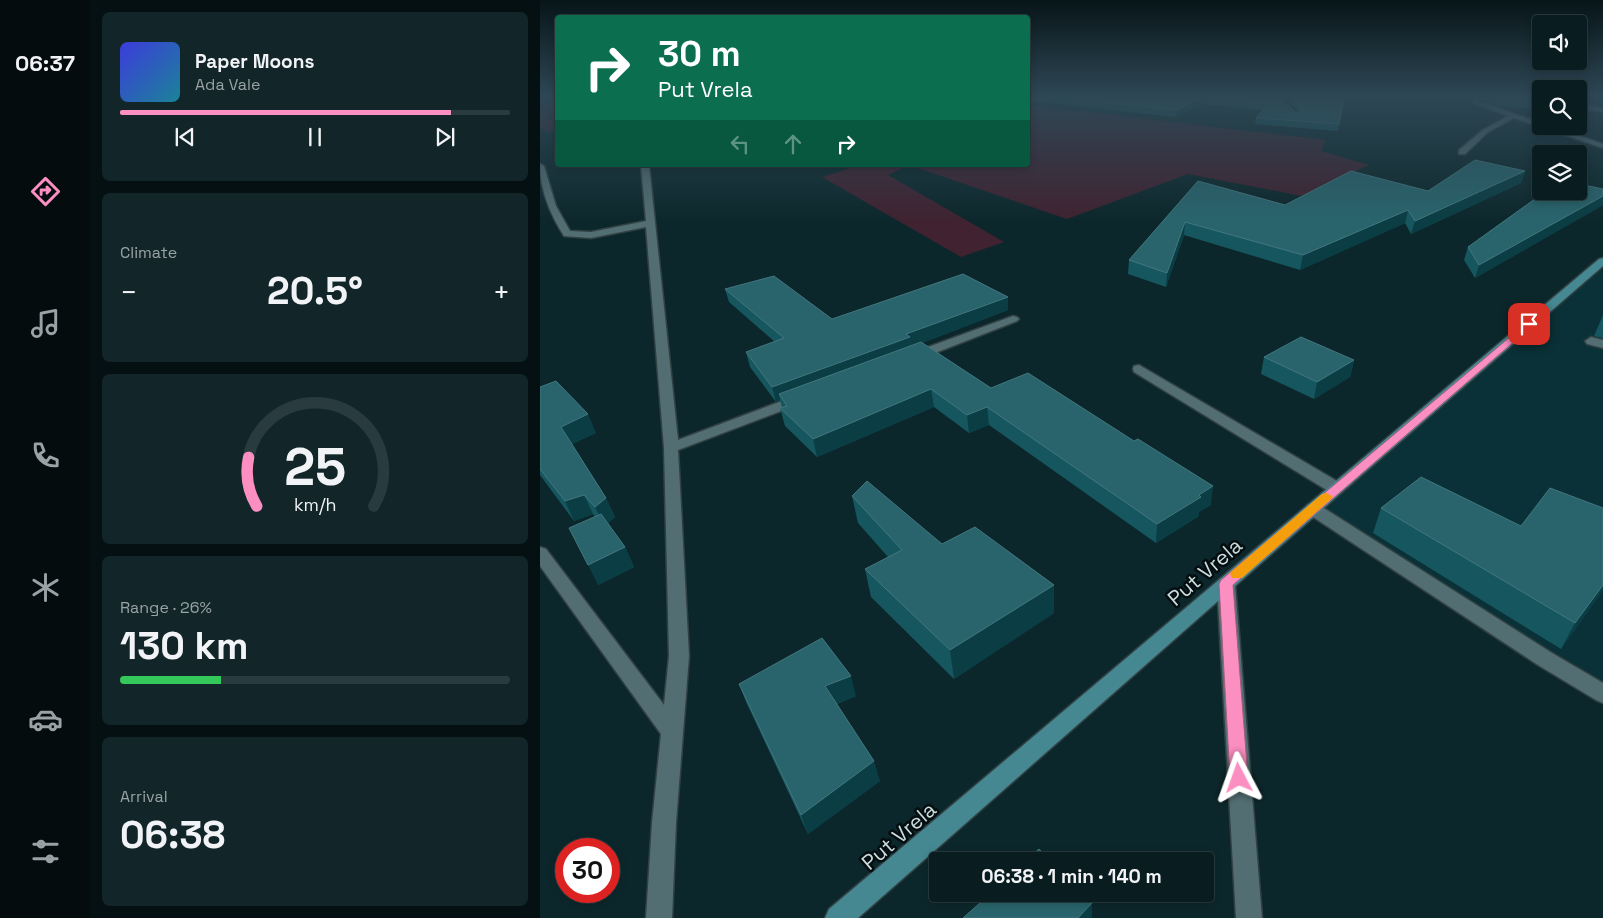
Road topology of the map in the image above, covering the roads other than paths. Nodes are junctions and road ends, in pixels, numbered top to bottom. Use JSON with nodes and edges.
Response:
{"nodes":[{"id":1,"x":1474,"y":138,"type":"edge"},
{"id":2,"x":1579,"y":138,"type":"edge"},
{"id":3,"x":1603,"y":146,"type":"edge"},
{"id":4,"x":1462,"y":152,"type":"dead end"},
{"id":5,"x":540,"y":166,"type":"edge"},
{"id":6,"x":645,"y":167,"type":"edge"},
{"id":7,"x":650,"y":223,"type":"junction"},
{"id":8,"x":1603,"y":261,"type":"edge"},
{"id":9,"x":1013,"y":319,"type":"dead end"},
{"id":10,"x":902,"y":361,"type":"edge"},
{"id":11,"x":1139,"y":369,"type":"dead end"},
{"id":12,"x":810,"y":396,"type":"edge"},
{"id":13,"x":671,"y":448,"type":"junction"},
{"id":14,"x":1336,"y":488,"type":"junction"},
{"id":15,"x":1313,"y":509,"type":"junction"},
{"id":16,"x":540,"y":553,"type":"edge"},
{"id":17,"x":1226,"y":584,"type":"junction"},
{"id":18,"x":1603,"y":694,"type":"edge"},
{"id":19,"x":672,"y":732,"type":"junction"},
{"id":20,"x":659,"y":918,"type":"edge"},
{"id":21,"x":838,"y":918,"type":"edge"},
{"id":22,"x":1249,"y":918,"type":"edge"}],
"edges":[{"from":1,"to":4,"type":"street"},
{"from":2,"to":3,"type":"street"},
{"from":5,"to":7,"type":"street"},
{"from":6,"to":7,"type":"street"},
{"from":7,"to":13,"type":"street"},
{"from":8,"to":14,"type":"main road","name":"Put Vrela"},
{"from":9,"to":10,"type":"street"},
{"from":11,"to":14,"type":"street"},
{"from":12,"to":13,"type":"street"},
{"from":13,"to":19,"type":"street"},
{"from":14,"to":15,"type":"main road","name":"Put Vrela"},
{"from":15,"to":17,"type":"main road","name":"Put Vrela"},
{"from":15,"to":18,"type":"street"},
{"from":16,"to":19,"type":"street"},
{"from":17,"to":21,"type":"main road","name":"Put Vrela"},
{"from":17,"to":22,"type":"street"},
{"from":19,"to":20,"type":"street"}]}
